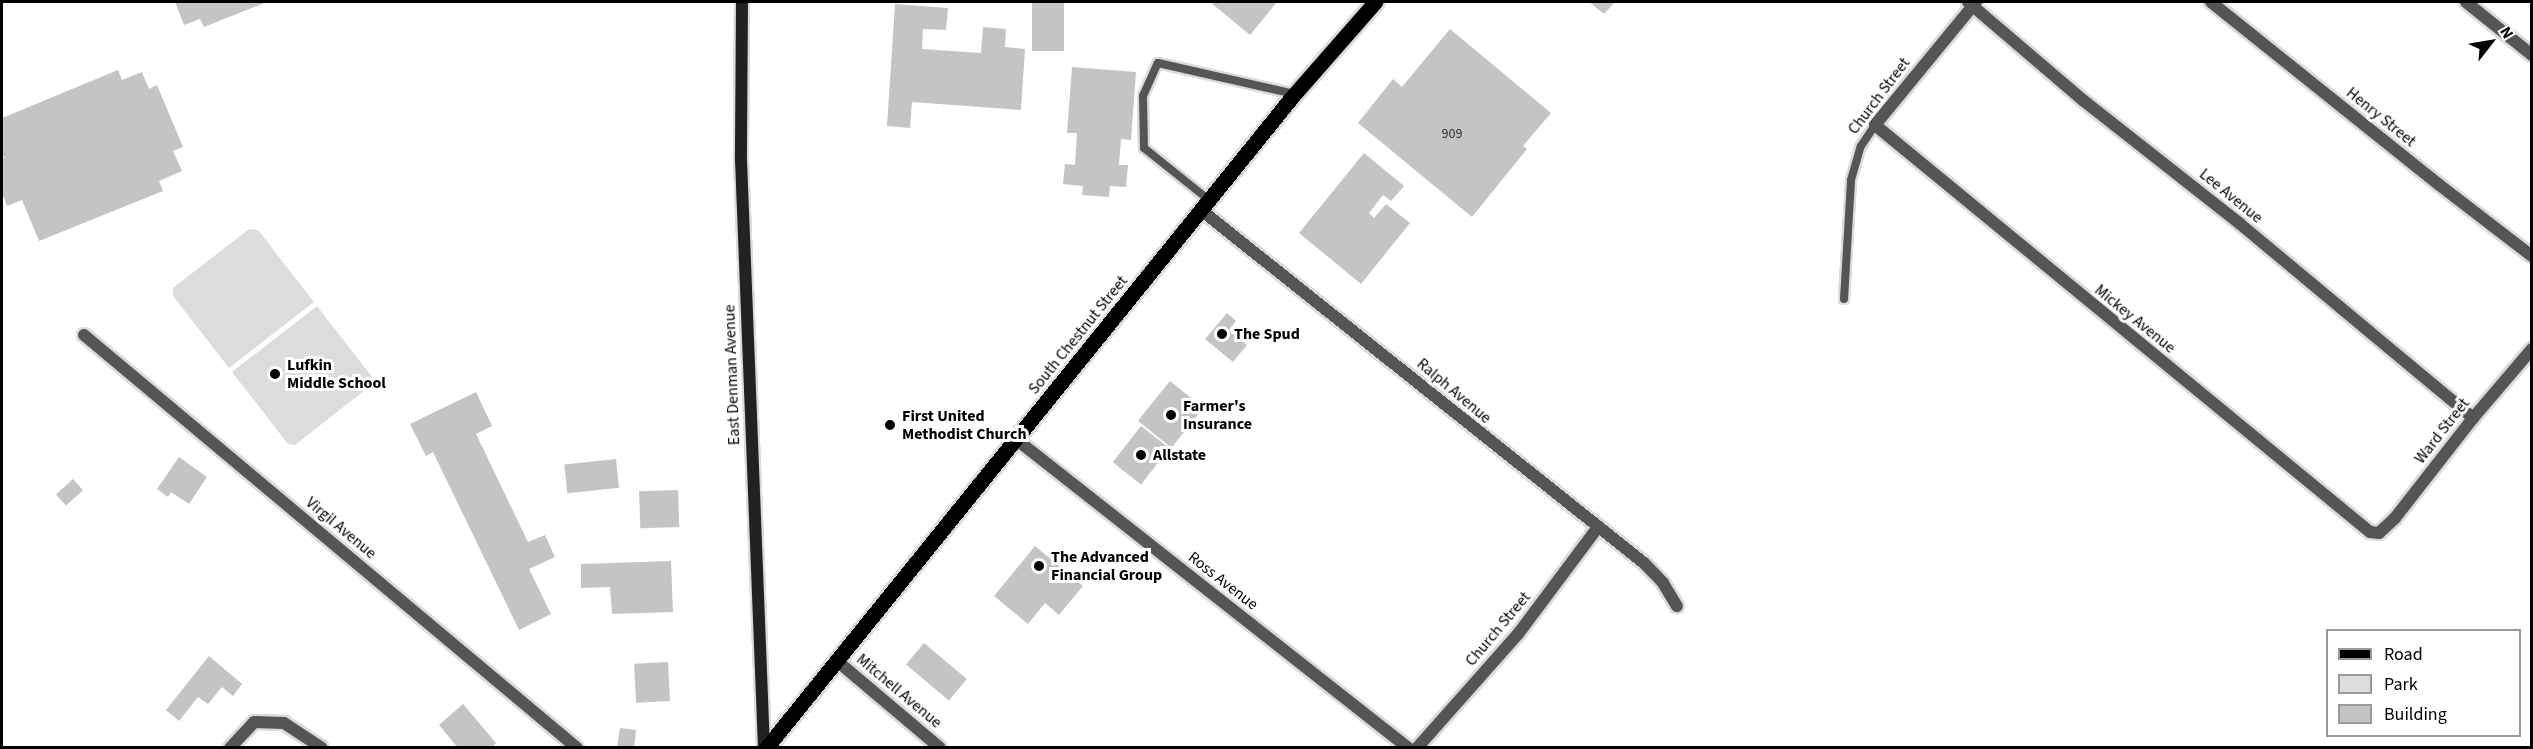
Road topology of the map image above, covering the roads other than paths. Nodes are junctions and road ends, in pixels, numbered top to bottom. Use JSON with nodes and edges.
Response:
{"nodes":[{"id":1,"x":742,"y":2,"type":"edge"},
{"id":2,"x":1375,"y":2,"type":"edge"},
{"id":3,"x":2211,"y":2,"type":"edge"},
{"id":4,"x":2466,"y":2,"type":"edge"},
{"id":5,"x":1972,"y":3,"type":"edge"},
{"id":6,"x":2532,"y":55,"type":"edge"},
{"id":7,"x":1295,"y":94,"type":"junction"},
{"id":8,"x":1875,"y":125,"type":"junction"},
{"id":9,"x":1205,"y":205,"type":"junction"},
{"id":10,"x":2532,"y":256,"type":"edge"},
{"id":11,"x":1844,"y":299,"type":"dead end"},
{"id":12,"x":84,"y":335,"type":"dead end"},
{"id":13,"x":2530,"y":355,"type":"edge"},
{"id":14,"x":2473,"y":418,"type":"junction"},
{"id":15,"x":1017,"y":440,"type":"junction"},
{"id":16,"x":1598,"y":526,"type":"junction"},
{"id":17,"x":2379,"y":533,"type":"joint"},
{"id":18,"x":1677,"y":606,"type":"dead end"},
{"id":19,"x":836,"y":660,"type":"junction"},
{"id":20,"x":230,"y":747,"type":"edge"},
{"id":21,"x":322,"y":747,"type":"edge"},
{"id":22,"x":577,"y":747,"type":"edge"},
{"id":23,"x":765,"y":747,"type":"edge"},
{"id":24,"x":940,"y":747,"type":"edge"},
{"id":25,"x":1408,"y":747,"type":"edge"},
{"id":26,"x":1417,"y":747,"type":"edge"}],
"edges":[{"from":1,"to":23,"type":"main road","name":"East Denman Avenue"},
{"from":2,"to":7,"type":"main road","name":"South Chestnut Street"},
{"from":3,"to":10,"type":"street","name":"Henry Street"},
{"from":4,"to":6,"type":"street"},
{"from":5,"to":8,"type":"street","name":"Church Street"},
{"from":5,"to":14,"type":"street","name":"Lee Avenue"},
{"from":7,"to":9,"type":"main road","name":"South Chestnut Street"},
{"from":7,"to":9,"type":"lane"},
{"from":8,"to":11,"type":"lane","name":"Church Street"},
{"from":8,"to":17,"type":"street","name":"Mickey Avenue"},
{"from":9,"to":15,"type":"main road","name":"South Chestnut Street"},
{"from":9,"to":16,"type":"street","name":"Ralph Avenue"},
{"from":12,"to":22,"type":"street","name":"Virgil Avenue"},
{"from":13,"to":14,"type":"street","name":"Ward Street"},
{"from":14,"to":17,"type":"street","name":"Ward Street"},
{"from":15,"to":19,"type":"main road","name":"South Chestnut Street"},
{"from":15,"to":25,"type":"street","name":"Ross Avenue"},
{"from":16,"to":18,"type":"street","name":"Ralph Avenue"},
{"from":16,"to":26,"type":"street","name":"Church Street"},
{"from":19,"to":23,"type":"main road","name":"South Chestnut Street"},
{"from":19,"to":24,"type":"street","name":"Mitchell Avenue"},
{"from":20,"to":21,"type":"street"}]}
